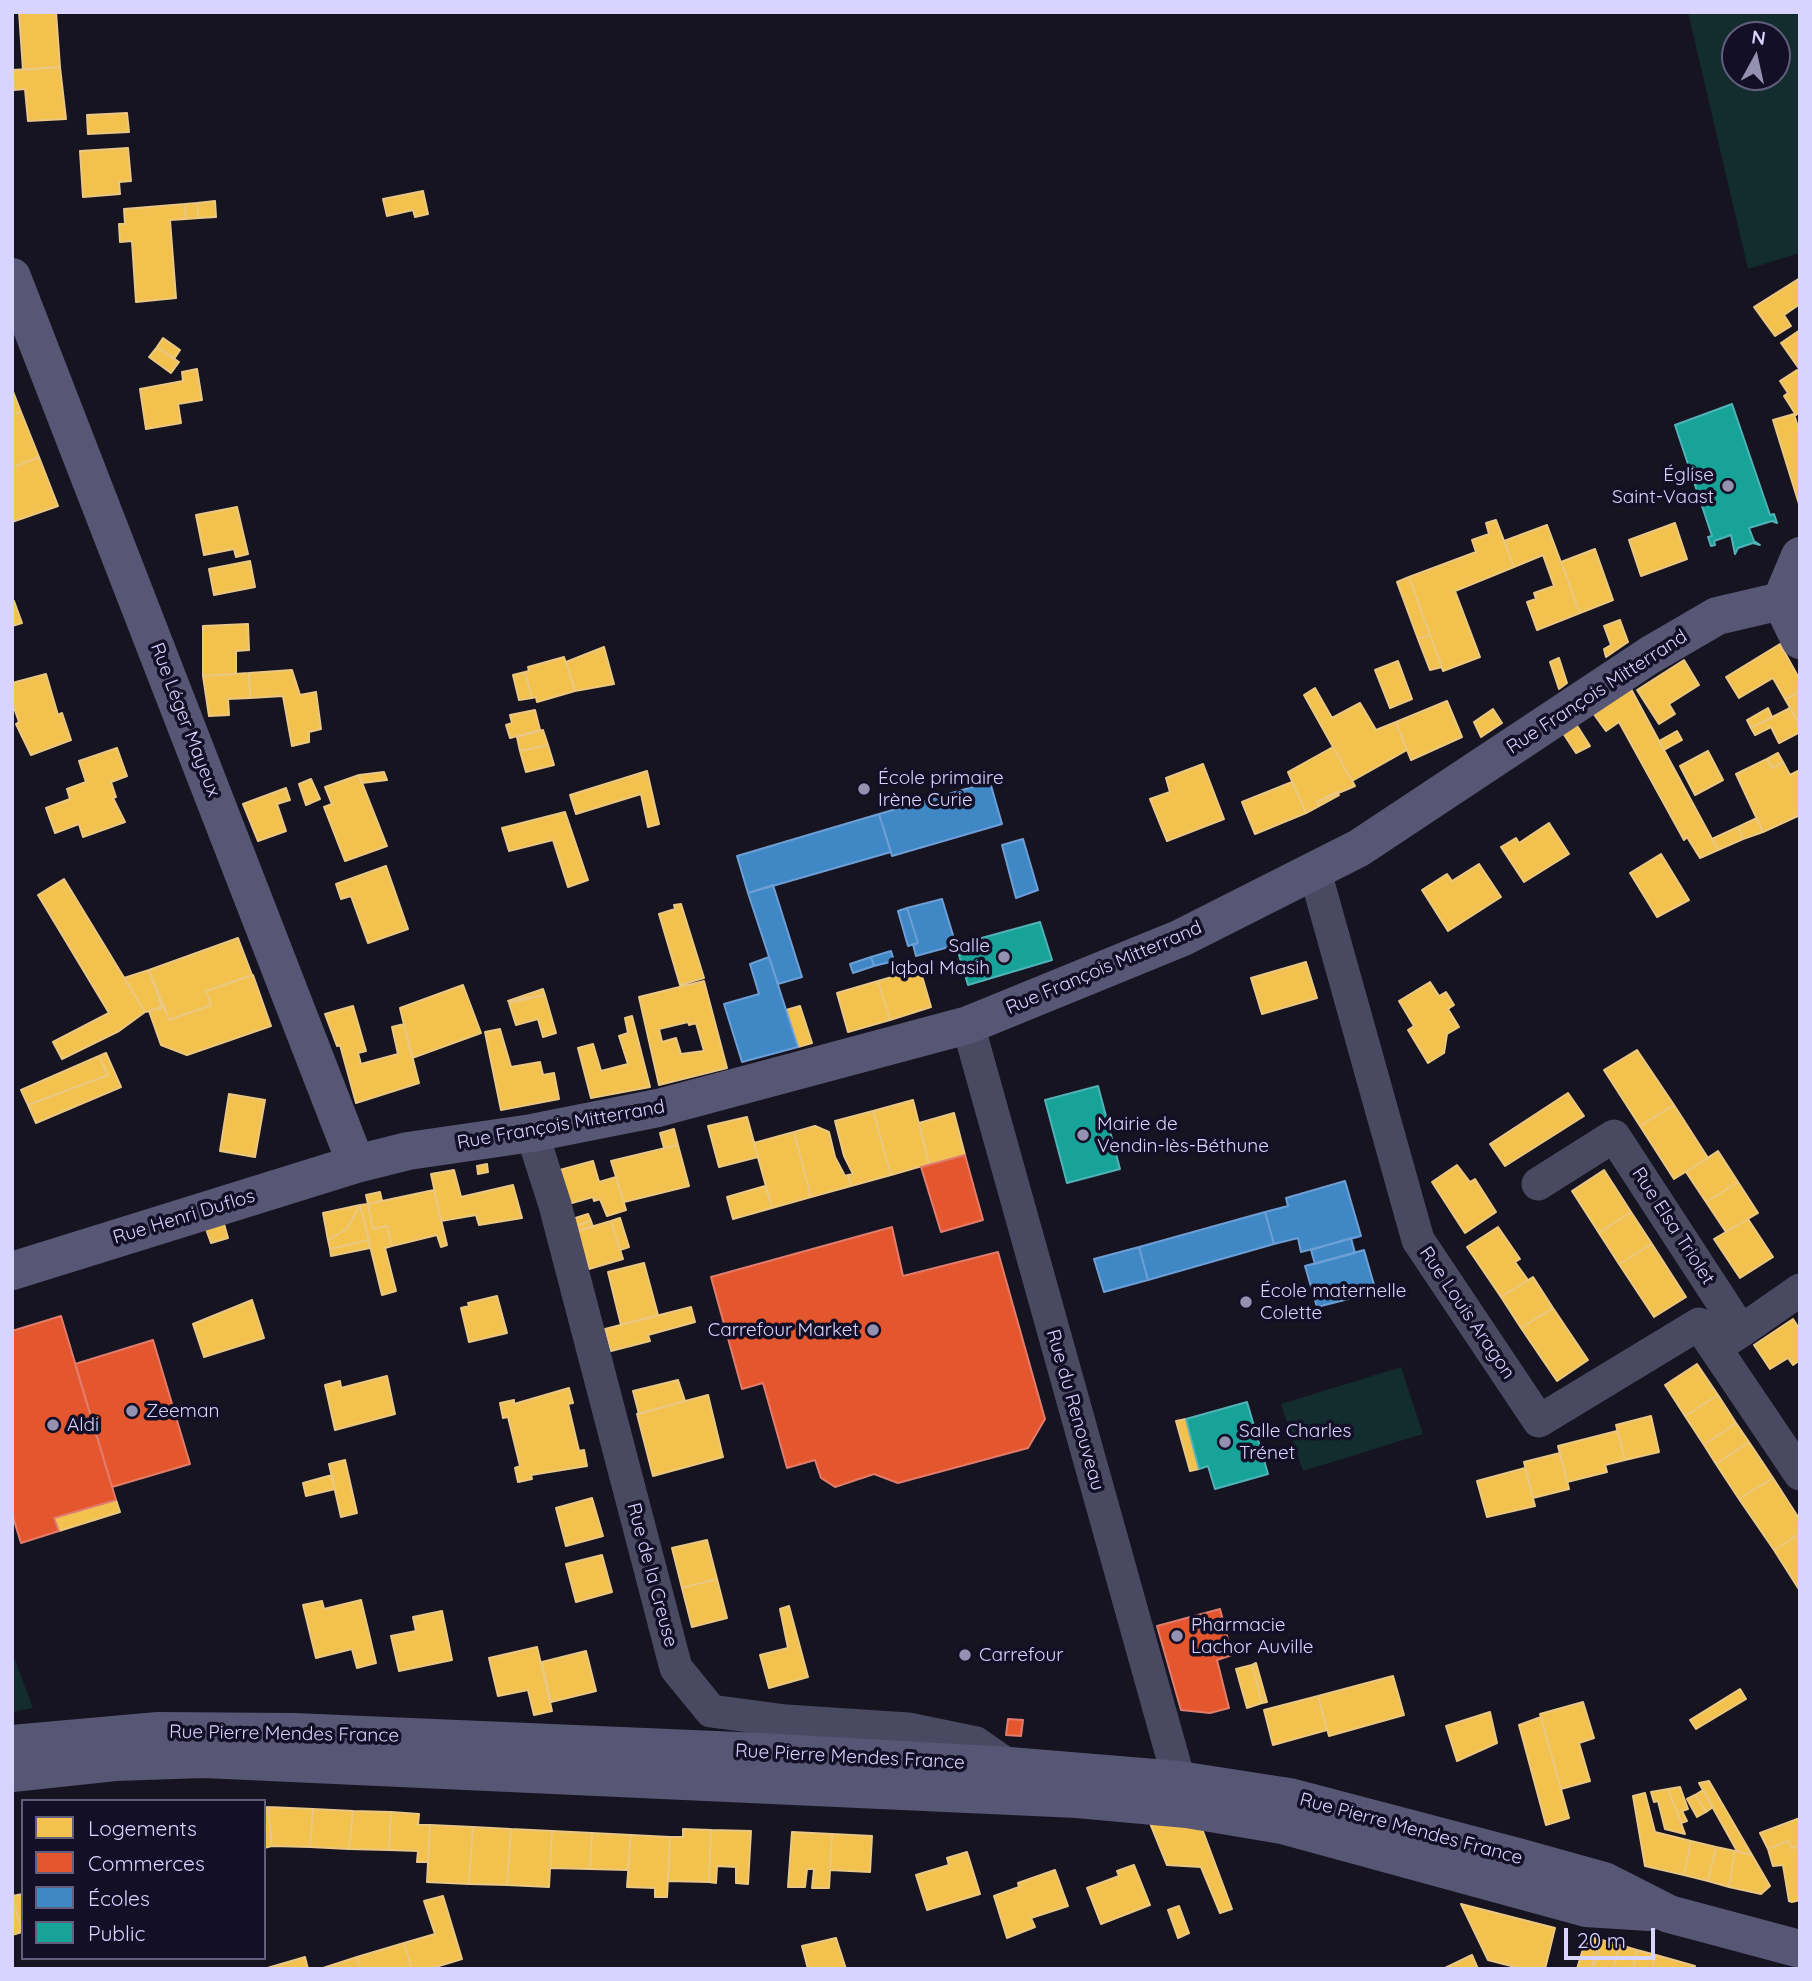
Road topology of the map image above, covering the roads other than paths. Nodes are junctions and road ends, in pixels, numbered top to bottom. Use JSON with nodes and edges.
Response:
{"nodes":[{"id":1,"x":12,"y":277,"type":"edge"},
{"id":2,"x":1800,"y":556,"type":"edge"},
{"id":3,"x":1781,"y":601,"type":"junction"},
{"id":4,"x":1800,"y":640,"type":"edge"},
{"id":5,"x":1315,"y":872,"type":"junction"},
{"id":6,"x":968,"y":1025,"type":"junction"},
{"id":7,"x":532,"y":1133,"type":"junction"},
{"id":8,"x":356,"y":1164,"type":"junction"},
{"id":9,"x":1538,"y":1184,"type":"dead end"},
{"id":10,"x":12,"y":1270,"type":"edge"},
{"id":11,"x":1800,"y":1290,"type":"edge"},
{"id":12,"x":1728,"y":1339,"type":"junction"},
{"id":13,"x":1800,"y":1474,"type":"edge"},
{"id":14,"x":12,"y":1744,"type":"edge"},
{"id":15,"x":1009,"y":1766,"type":"junction"},
{"id":16,"x":12,"y":1773,"type":"edge"},
{"id":17,"x":1183,"y":1794,"type":"junction"},
{"id":18,"x":1800,"y":1949,"type":"edge"}],
"edges":[{"from":1,"to":8,"type":"main road","name":"Rue Léger Mayeux"},
{"from":2,"to":3,"type":"main road"},
{"from":3,"to":4,"type":"main road"},
{"from":3,"to":5,"type":"main road","name":"Rue François Mitterrand"},
{"from":5,"to":6,"type":"main road","name":"Rue François Mitterrand"},
{"from":5,"to":12,"type":"street","name":"Rue Louis Aragon"},
{"from":6,"to":7,"type":"main road","name":"Rue François Mitterrand"},
{"from":6,"to":17,"type":"street","name":"Rue du Renouveau"},
{"from":7,"to":8,"type":"main road","name":"Rue François Mitterrand"},
{"from":7,"to":15,"type":"street","name":"Rue de la Creuse"},
{"from":8,"to":10,"type":"main road","name":"Rue Henri Duflos"},
{"from":9,"to":12,"type":"street","name":"Rue Elsa Triolet"},
{"from":11,"to":12,"type":"street"},
{"from":12,"to":13,"type":"street","name":"Rue Louis Aragon"},
{"from":14,"to":15,"type":"main road","name":"Rue Pierre Mendes France"},
{"from":15,"to":17,"type":"main road","name":"Rue Pierre Mendes France"},
{"from":16,"to":17,"type":"main road","name":"Rue Pierre Mendes France"},
{"from":17,"to":18,"type":"main road","name":"Rue Pierre Mendes France"}]}
